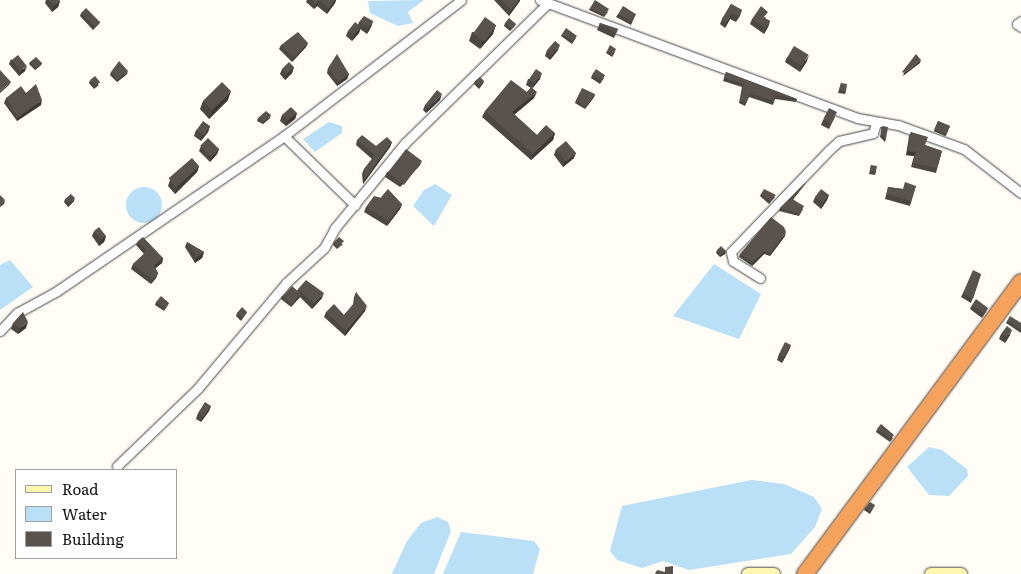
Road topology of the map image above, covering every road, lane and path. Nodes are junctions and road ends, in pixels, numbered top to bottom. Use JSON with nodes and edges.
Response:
{"nodes":[{"id":1,"x":461,"y":0,"type":"edge"},
{"id":2,"x":544,"y":2,"type":"edge"},
{"id":3,"x":1021,"y":21,"type":"edge"},
{"id":4,"x":1021,"y":27,"type":"edge"},
{"id":5,"x":876,"y":123,"type":"junction"},
{"id":6,"x":284,"y":136,"type":"junction"},
{"id":7,"x":1021,"y":193,"type":"edge"},
{"id":8,"x":356,"y":205,"type":"junction"},
{"id":9,"x":760,"y":278,"type":"dead end"},
{"id":10,"x":1021,"y":282,"type":"edge"},
{"id":11,"x":0,"y":331,"type":"edge"},
{"id":12,"x":117,"y":466,"type":"dead end"},
{"id":13,"x":748,"y":574,"type":"edge"},
{"id":14,"x":774,"y":574,"type":"edge"},
{"id":15,"x":805,"y":574,"type":"edge"},
{"id":16,"x":931,"y":574,"type":"edge"},
{"id":17,"x":961,"y":574,"type":"edge"}],
"edges":[{"from":1,"to":6,"type":"street"},
{"from":2,"to":5,"type":"street"},
{"from":2,"to":8,"type":"street"},
{"from":3,"to":4,"type":"street"},
{"from":5,"to":7,"type":"street"},
{"from":5,"to":9,"type":"street"},
{"from":6,"to":8,"type":"street"},
{"from":6,"to":11,"type":"street"},
{"from":8,"to":12,"type":"street"},
{"from":10,"to":15,"type":"highway"},
{"from":13,"to":14,"type":"street"},
{"from":16,"to":17,"type":"street"}]}
